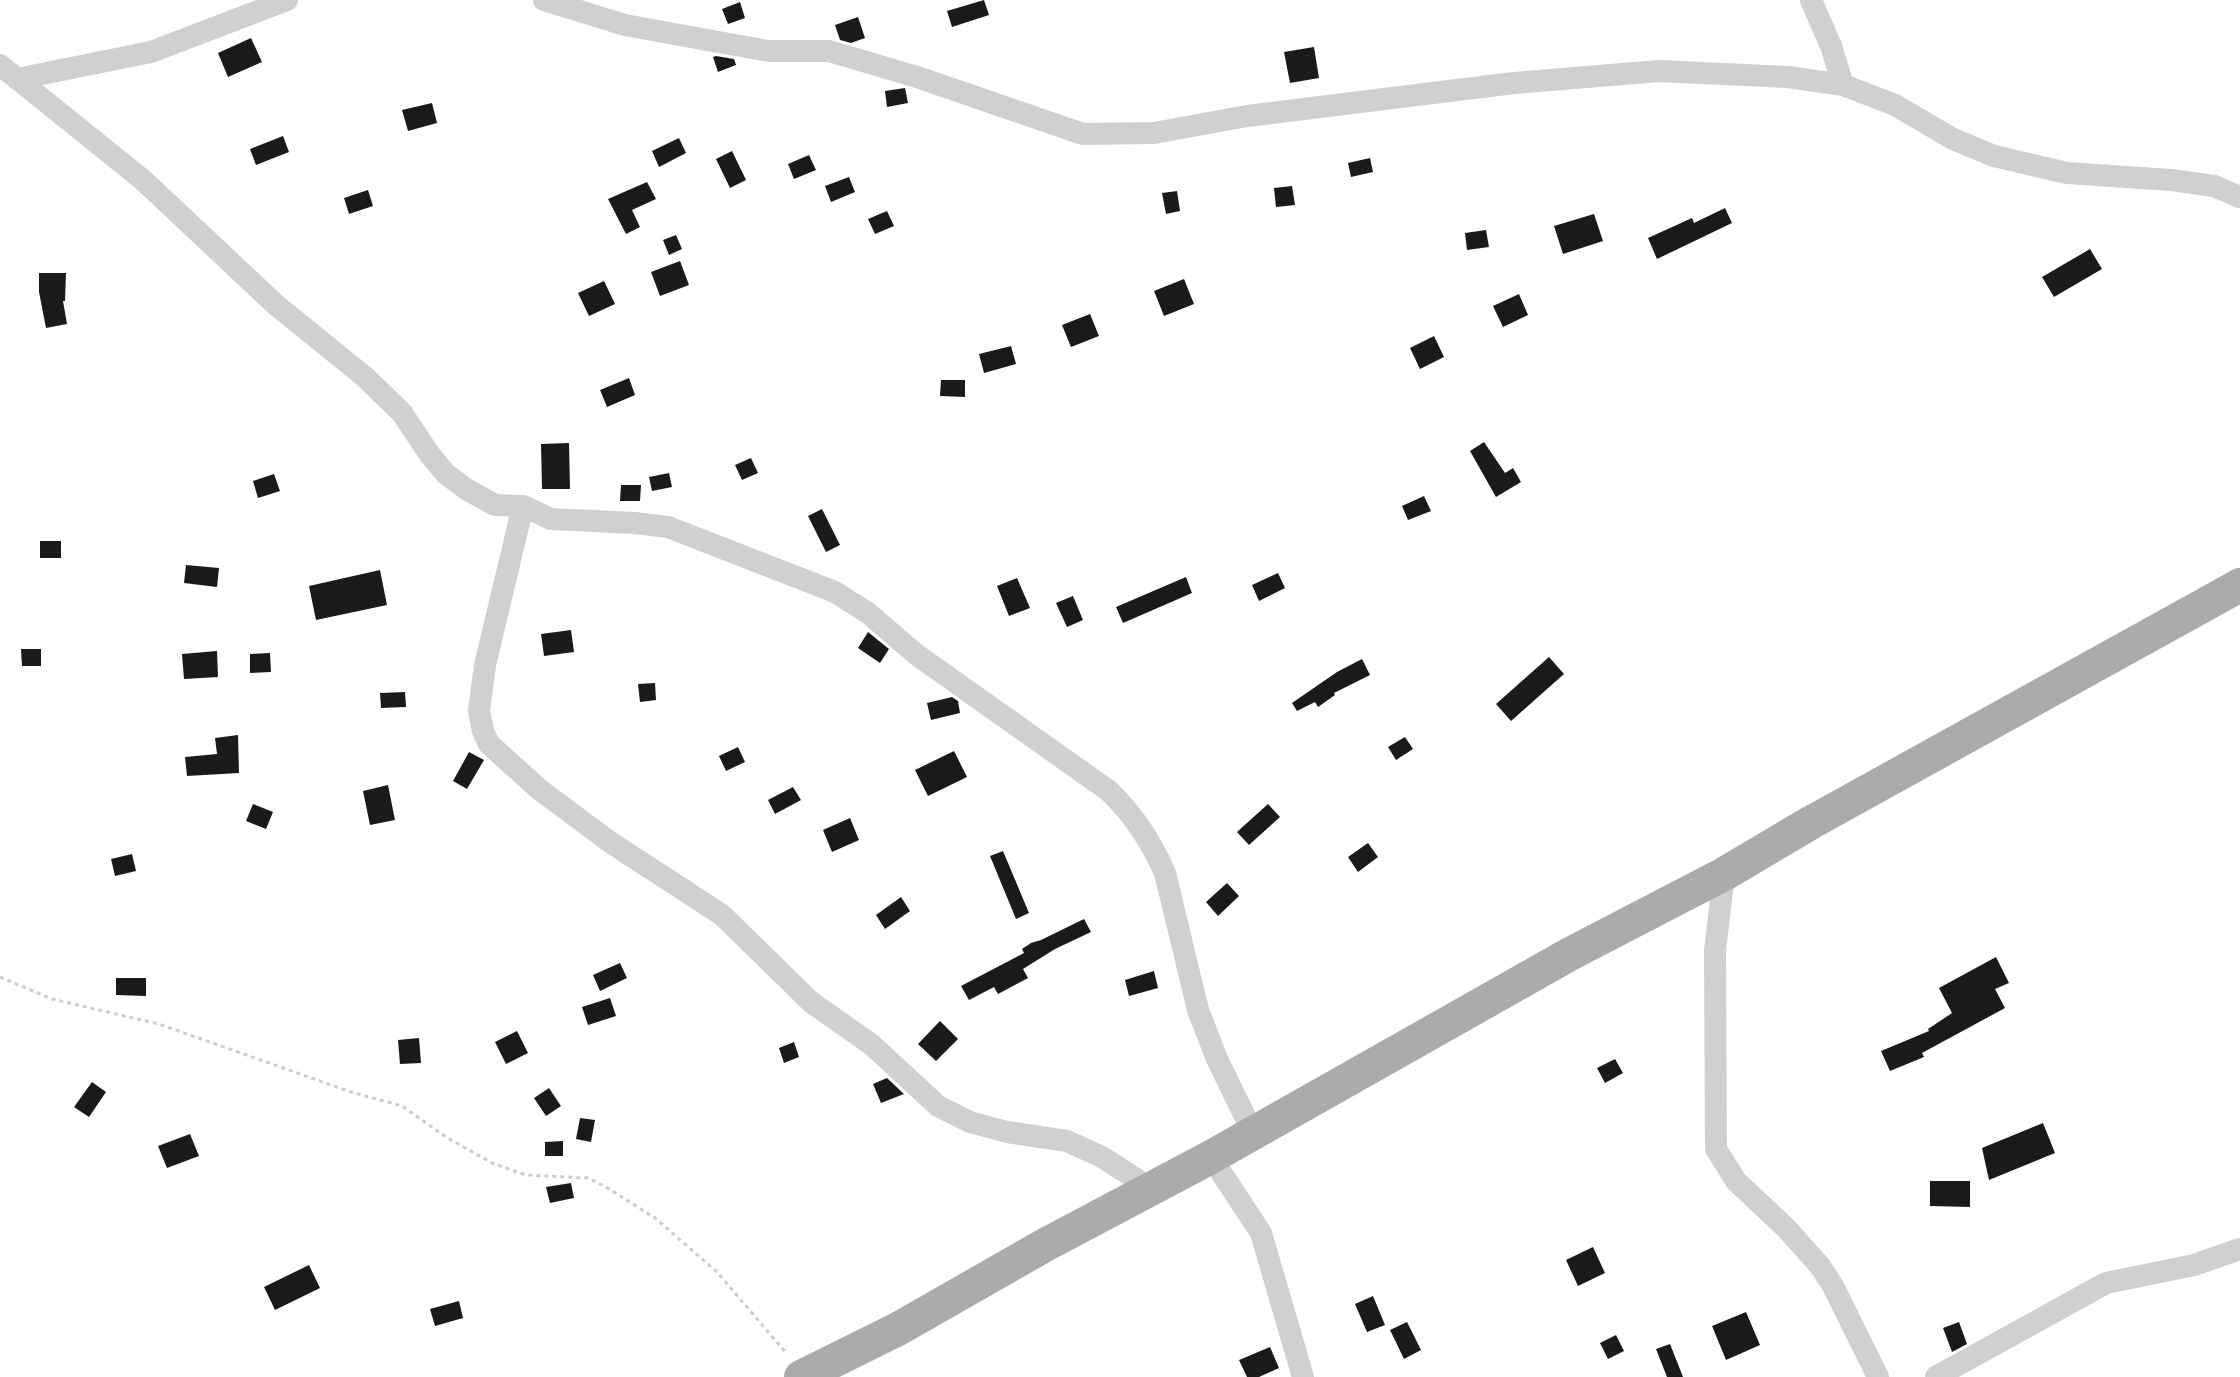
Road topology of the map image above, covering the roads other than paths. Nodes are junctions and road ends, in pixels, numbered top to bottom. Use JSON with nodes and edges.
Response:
{"nodes":[{"id":1,"x":287,"y":0,"type":"edge"},
{"id":2,"x":544,"y":0,"type":"edge"},
{"id":3,"x":1811,"y":0,"type":"edge"},
{"id":4,"x":8,"y":72,"type":"edge"},
{"id":5,"x":1843,"y":85,"type":"junction"},
{"id":6,"x":2240,"y":197,"type":"edge"},
{"id":7,"x":523,"y":506,"type":"junction"},
{"id":8,"x":2240,"y":585,"type":"edge"},
{"id":9,"x":1724,"y":874,"type":"junction"},
{"id":10,"x":1253,"y":1133,"type":"junction"},
{"id":11,"x":1211,"y":1157,"type":"junction"},
{"id":12,"x":1152,"y":1189,"type":"junction"},
{"id":13,"x":2240,"y":1249,"type":"edge"},
{"id":14,"x":804,"y":1376,"type":"edge"},
{"id":15,"x":1303,"y":1377,"type":"edge"},
{"id":16,"x":1878,"y":1377,"type":"edge"},
{"id":17,"x":1936,"y":1377,"type":"edge"}],
"edges":[{"from":1,"to":4,"type":"street"},
{"from":2,"to":5,"type":"street"},
{"from":3,"to":5,"type":"street"},
{"from":4,"to":7,"type":"street"},
{"from":5,"to":6,"type":"street"},
{"from":7,"to":10,"type":"street"},
{"from":7,"to":12,"type":"street"},
{"from":8,"to":9,"type":"main road"},
{"from":9,"to":10,"type":"main road"},
{"from":9,"to":16,"type":"street"},
{"from":10,"to":11,"type":"main road"},
{"from":11,"to":12,"type":"main road"},
{"from":11,"to":15,"type":"street"},
{"from":12,"to":14,"type":"main road"},
{"from":13,"to":17,"type":"street"}]}
